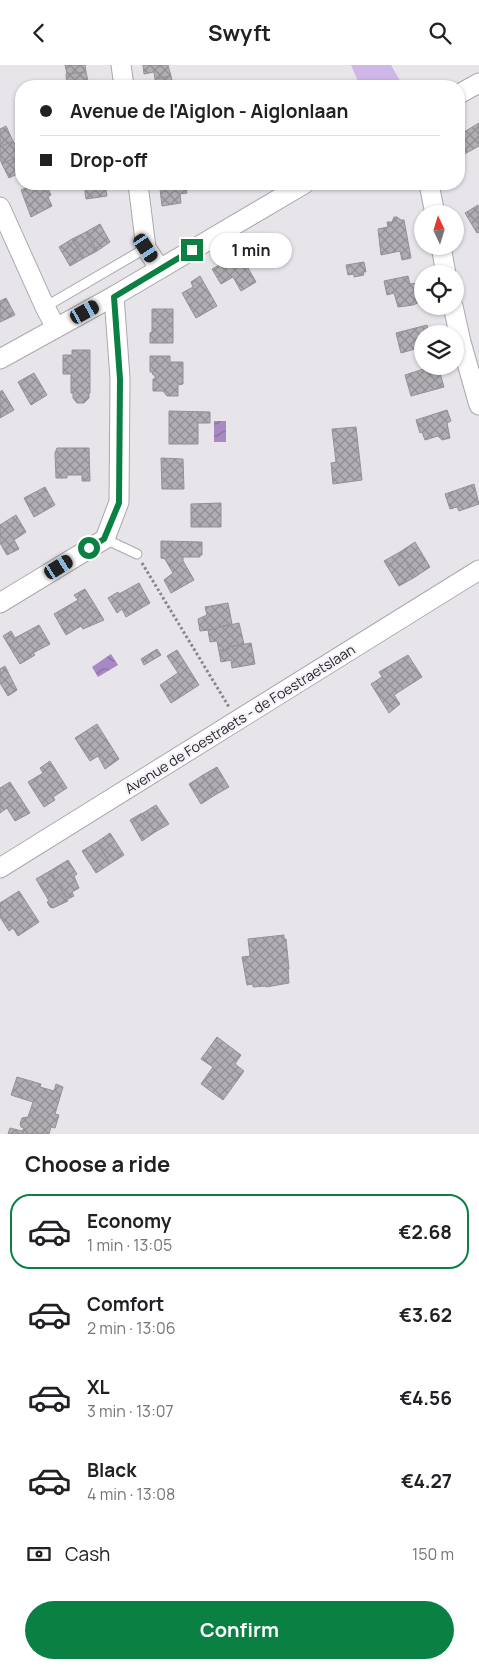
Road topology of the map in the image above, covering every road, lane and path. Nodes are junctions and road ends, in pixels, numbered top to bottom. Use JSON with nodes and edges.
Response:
{"nodes":[{"id":1,"x":121,"y":65,"type":"edge"},
{"id":2,"x":123,"y":80,"type":"edge"},
{"id":3,"x":479,"y":83,"type":"edge"},
{"id":4,"x":465,"y":91,"type":"edge"},
{"id":5,"x":139,"y":190,"type":"edge"},
{"id":6,"x":294,"y":190,"type":"edge"},
{"id":7,"x":431,"y":190,"type":"edge"},
{"id":8,"x":434,"y":205,"type":"edge"},
{"id":9,"x":0,"y":207,"type":"edge"},
{"id":10,"x":146,"y":248,"type":"junction"},
{"id":11,"x":160,"y":269,"type":"junction"},
{"id":12,"x":114,"y":297,"type":"junction"},
{"id":13,"x":45,"y":307,"type":"junction"},
{"id":14,"x":455,"y":315,"type":"edge"},
{"id":15,"x":56,"y":328,"type":"junction"},
{"id":16,"x":0,"y":359,"type":"edge"},
{"id":17,"x":479,"y":405,"type":"edge"},
{"id":18,"x":104,"y":539,"type":"junction"},
{"id":19,"x":136,"y":554,"type":"joint"},
{"id":20,"x":479,"y":570,"type":"edge"},
{"id":21,"x":0,"y":603,"type":"edge"},
{"id":22,"x":237,"y":721,"type":"junction"},
{"id":23,"x":0,"y":868,"type":"edge"}],
"edges":[{"from":1,"to":2,"type":"street"},
{"from":3,"to":4,"type":"street"},
{"from":5,"to":10,"type":"street"},
{"from":6,"to":11,"type":"street"},
{"from":7,"to":8,"type":"street"},
{"from":9,"to":13,"type":"street"},
{"from":10,"to":11,"type":"street"},
{"from":10,"to":13,"type":"lane"},
{"from":11,"to":12,"type":"street"},
{"from":12,"to":15,"type":"street"},
{"from":12,"to":18,"type":"street"},
{"from":13,"to":15,"type":"street"},
{"from":14,"to":17,"type":"street"},
{"from":15,"to":16,"type":"street"},
{"from":18,"to":19,"type":"lane"},
{"from":18,"to":21,"type":"street"},
{"from":19,"to":22,"type":"path"},
{"from":20,"to":22,"type":"street","name":"Avenue de Foestraets - de Foestraetslaan"},
{"from":22,"to":23,"type":"street","name":"Avenue de Foestraets - de Foestraetslaan"}]}
